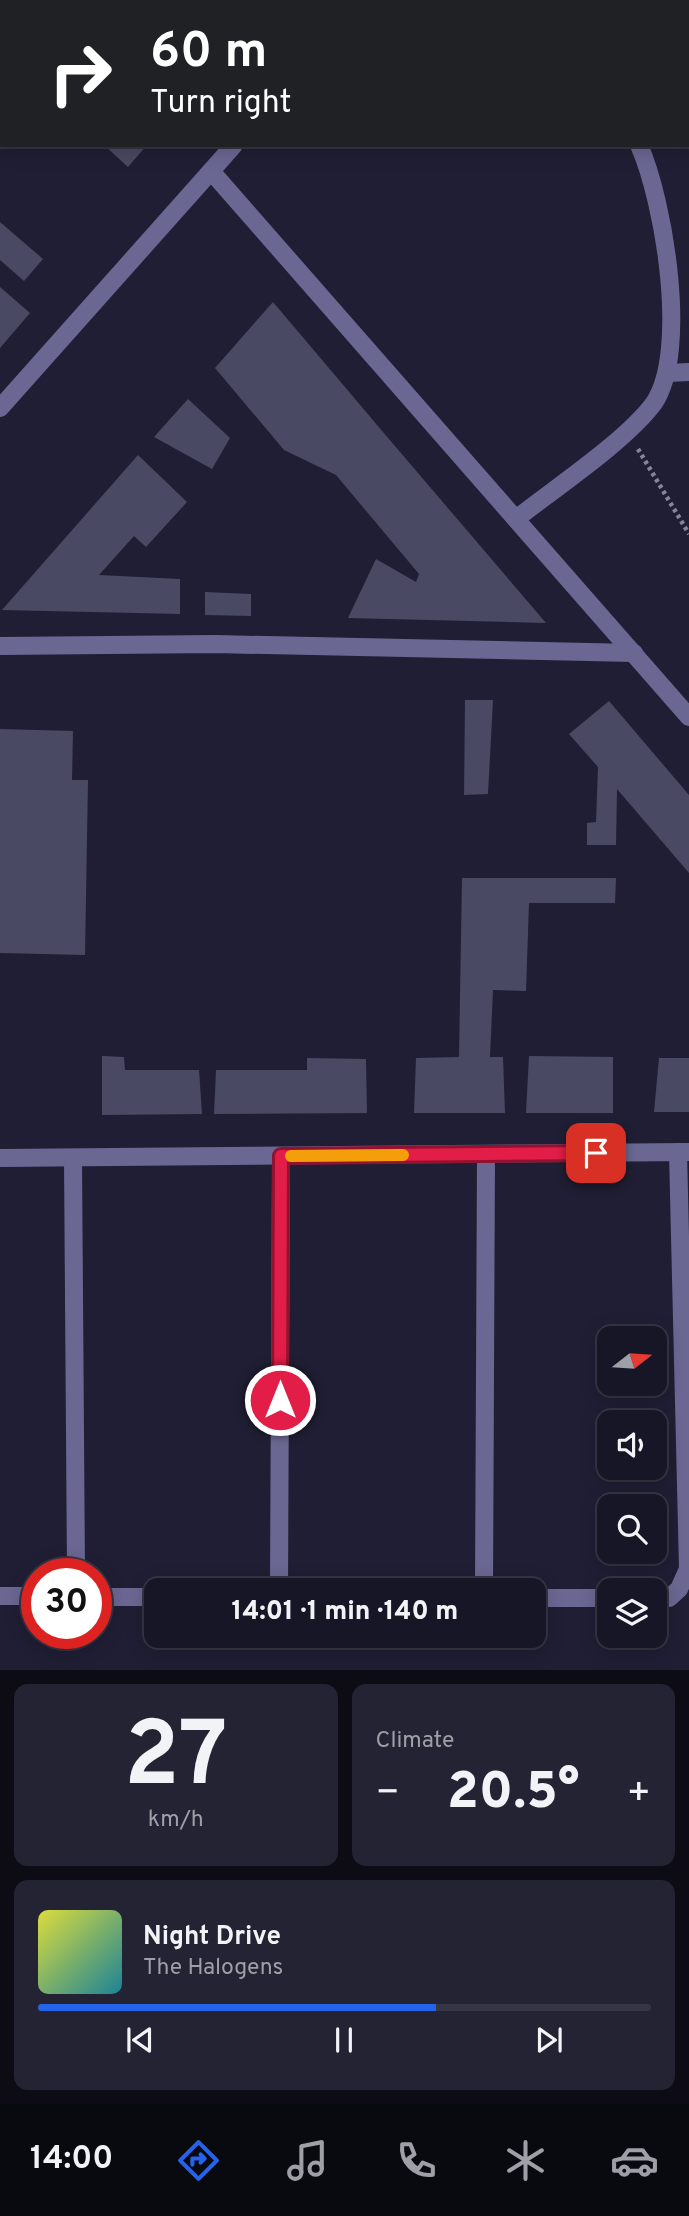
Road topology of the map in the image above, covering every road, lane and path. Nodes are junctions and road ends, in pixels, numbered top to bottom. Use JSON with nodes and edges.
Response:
{"nodes":[{"id":1,"x":232,"y":147,"type":"edge"},
{"id":2,"x":640,"y":147,"type":"edge"},
{"id":3,"x":211,"y":171,"type":"junction"},
{"id":4,"x":689,"y":372,"type":"edge"},
{"id":5,"x":668,"y":373,"type":"junction"},
{"id":6,"x":0,"y":408,"type":"edge"},
{"id":7,"x":627,"y":430,"type":"junction"},
{"id":8,"x":516,"y":519,"type":"junction"},
{"id":9,"x":689,"y":534,"type":"edge"},
{"id":10,"x":0,"y":646,"type":"edge"},
{"id":11,"x":634,"y":653,"type":"junction"},
{"id":12,"x":689,"y":717,"type":"edge"},
{"id":13,"x":683,"y":1152,"type":"edge"},
{"id":14,"x":486,"y":1154,"type":"junction"},
{"id":15,"x":281,"y":1156,"type":"junction"},
{"id":16,"x":0,"y":1158,"type":"edge"},
{"id":17,"x":74,"y":1158,"type":"junction"},
{"id":18,"x":76,"y":1558,"type":"edge"},
{"id":19,"x":279,"y":1578,"type":"edge"},
{"id":20,"x":484,"y":1578,"type":"edge"},
{"id":21,"x":0,"y":1596,"type":"edge"},
{"id":22,"x":21,"y":1597,"type":"edge"},
{"id":23,"x":112,"y":1597,"type":"edge"},
{"id":24,"x":144,"y":1597,"type":"edge"},
{"id":25,"x":546,"y":1598,"type":"edge"},
{"id":26,"x":597,"y":1598,"type":"edge"},
{"id":27,"x":667,"y":1598,"type":"edge"}],
"edges":[{"from":1,"to":3,"type":"street"},
{"from":2,"to":5,"type":"street"},
{"from":3,"to":6,"type":"street"},
{"from":3,"to":8,"type":"street"},
{"from":4,"to":5,"type":"street"},
{"from":5,"to":7,"type":"street"},
{"from":7,"to":8,"type":"street"},
{"from":7,"to":9,"type":"path"},
{"from":8,"to":11,"type":"street"},
{"from":10,"to":11,"type":"street"},
{"from":11,"to":12,"type":"street"},
{"from":13,"to":14,"type":"street"},
{"from":13,"to":27,"type":"street"},
{"from":14,"to":15,"type":"street"},
{"from":14,"to":20,"type":"street"},
{"from":15,"to":17,"type":"street"},
{"from":15,"to":19,"type":"street"},
{"from":16,"to":17,"type":"street"},
{"from":17,"to":18,"type":"street"},
{"from":21,"to":22,"type":"street"},
{"from":23,"to":24,"type":"street"},
{"from":25,"to":26,"type":"street"}]}
